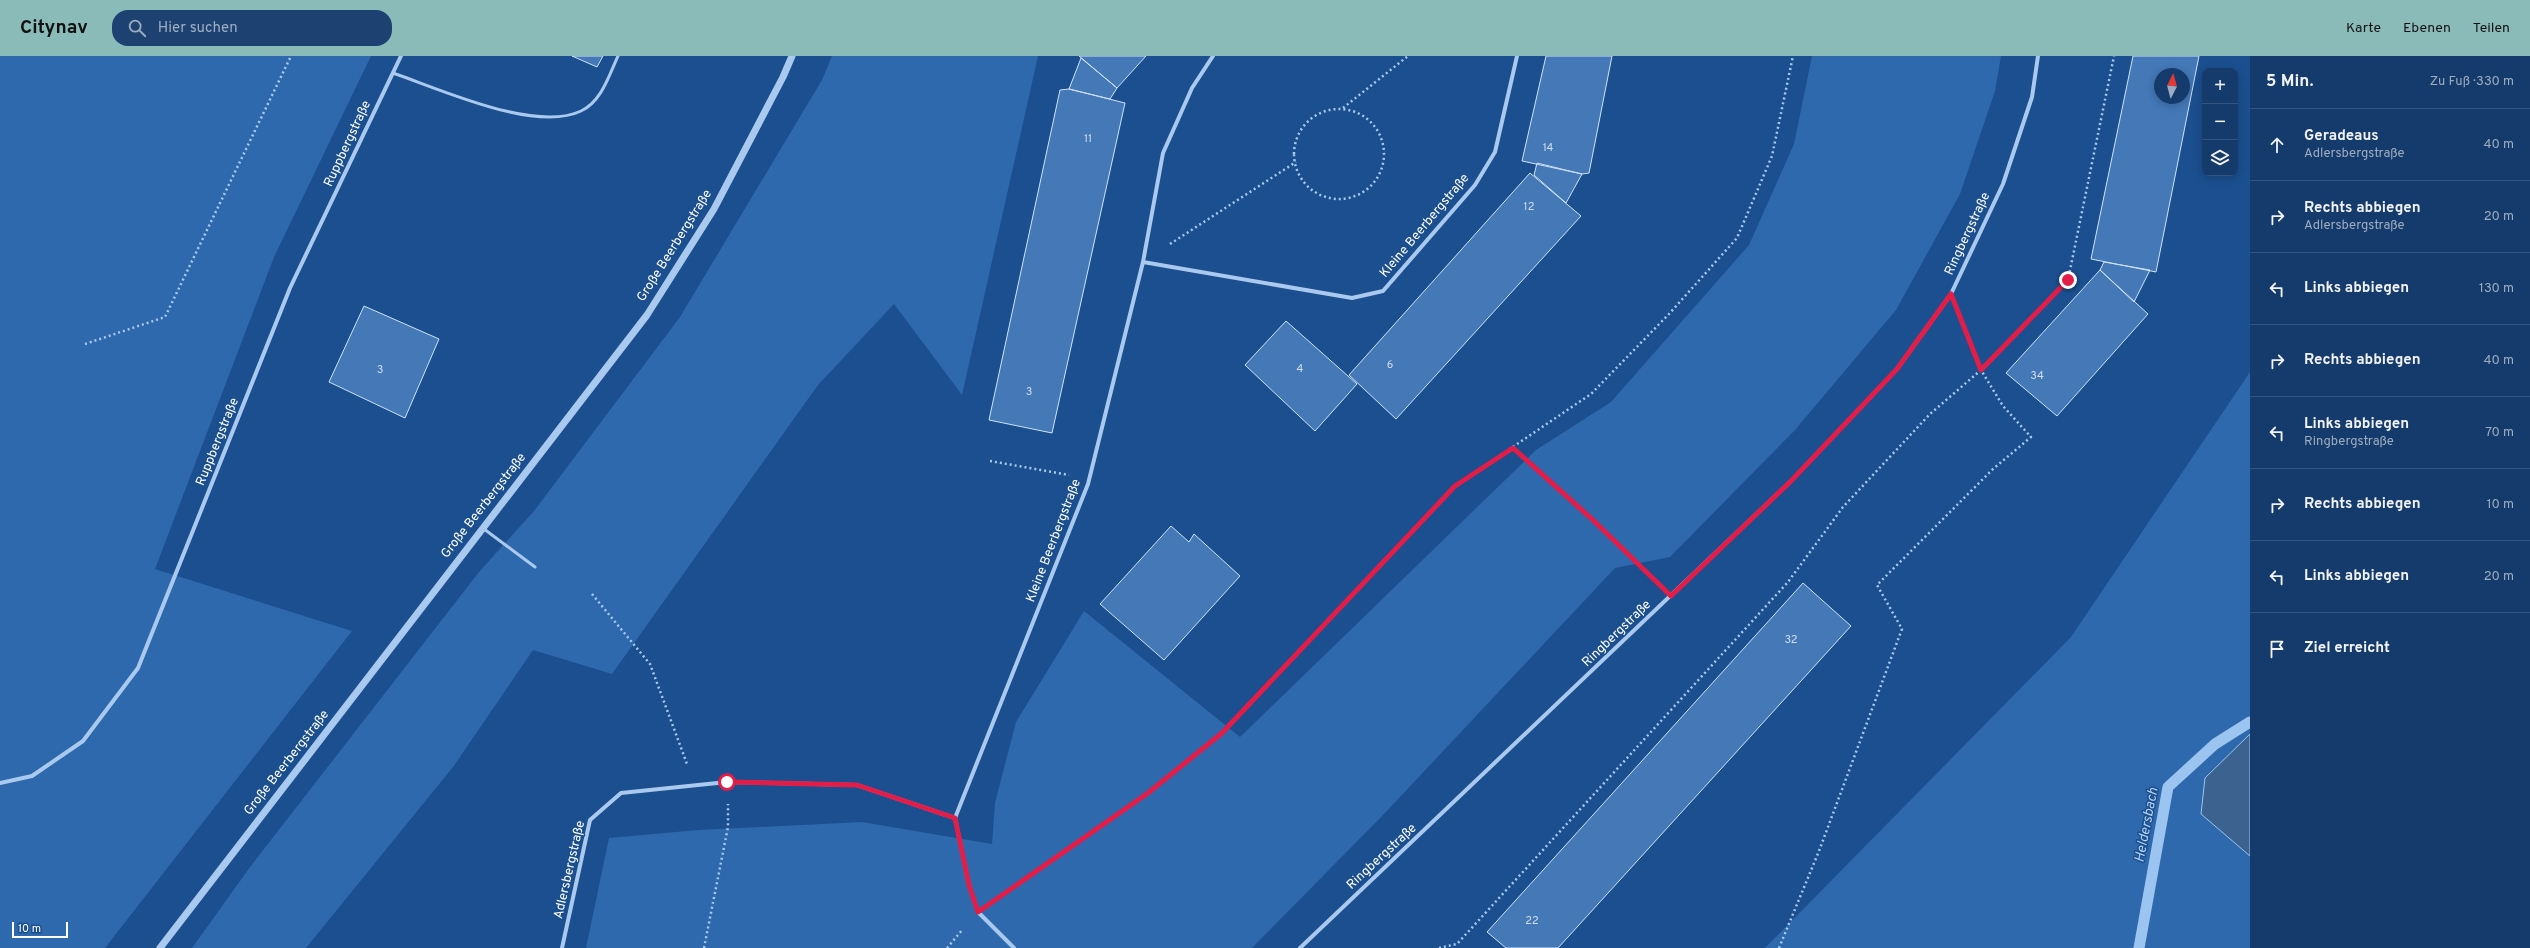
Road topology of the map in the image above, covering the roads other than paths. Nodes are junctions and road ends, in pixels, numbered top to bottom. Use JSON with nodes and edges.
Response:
{"nodes":[{"id":1,"x":401,"y":56,"type":"edge"},
{"id":2,"x":618,"y":56,"type":"edge"},
{"id":3,"x":792,"y":56,"type":"edge"},
{"id":4,"x":1213,"y":56,"type":"edge"},
{"id":5,"x":1517,"y":56,"type":"edge"},
{"id":6,"x":2038,"y":56,"type":"edge"},
{"id":7,"x":393,"y":73,"type":"junction"},
{"id":8,"x":1143,"y":262,"type":"junction"},
{"id":9,"x":482,"y":528,"type":"junction"},
{"id":10,"x":535,"y":567,"type":"dead end"},
{"id":11,"x":0,"y":783,"type":"edge"},
{"id":12,"x":955,"y":818,"type":"junction"},
{"id":13,"x":160,"y":948,"type":"edge"},
{"id":14,"x":562,"y":948,"type":"edge"},
{"id":15,"x":1014,"y":948,"type":"edge"},
{"id":16,"x":1300,"y":948,"type":"edge"}],
"edges":[{"from":1,"to":7,"type":"street","name":"Ruppbergstraße"},
{"from":2,"to":7,"type":"lane"},
{"from":3,"to":9,"type":"street","name":"Große Beerbergstraße"},
{"from":4,"to":8,"type":"street","name":"Kleine Beerbergstraße"},
{"from":5,"to":8,"type":"street","name":"Kleine Beerbergstraße"},
{"from":6,"to":16,"type":"street","name":"Ringbergstraße"},
{"from":7,"to":11,"type":"street","name":"Ruppbergstraße"},
{"from":8,"to":12,"type":"street","name":"Kleine Beerbergstraße"},
{"from":9,"to":10,"type":"lane"},
{"from":9,"to":13,"type":"street","name":"Große Beerbergstraße"},
{"from":12,"to":14,"type":"street","name":"Adlersbergstraße"},
{"from":12,"to":15,"type":"street"}]}
